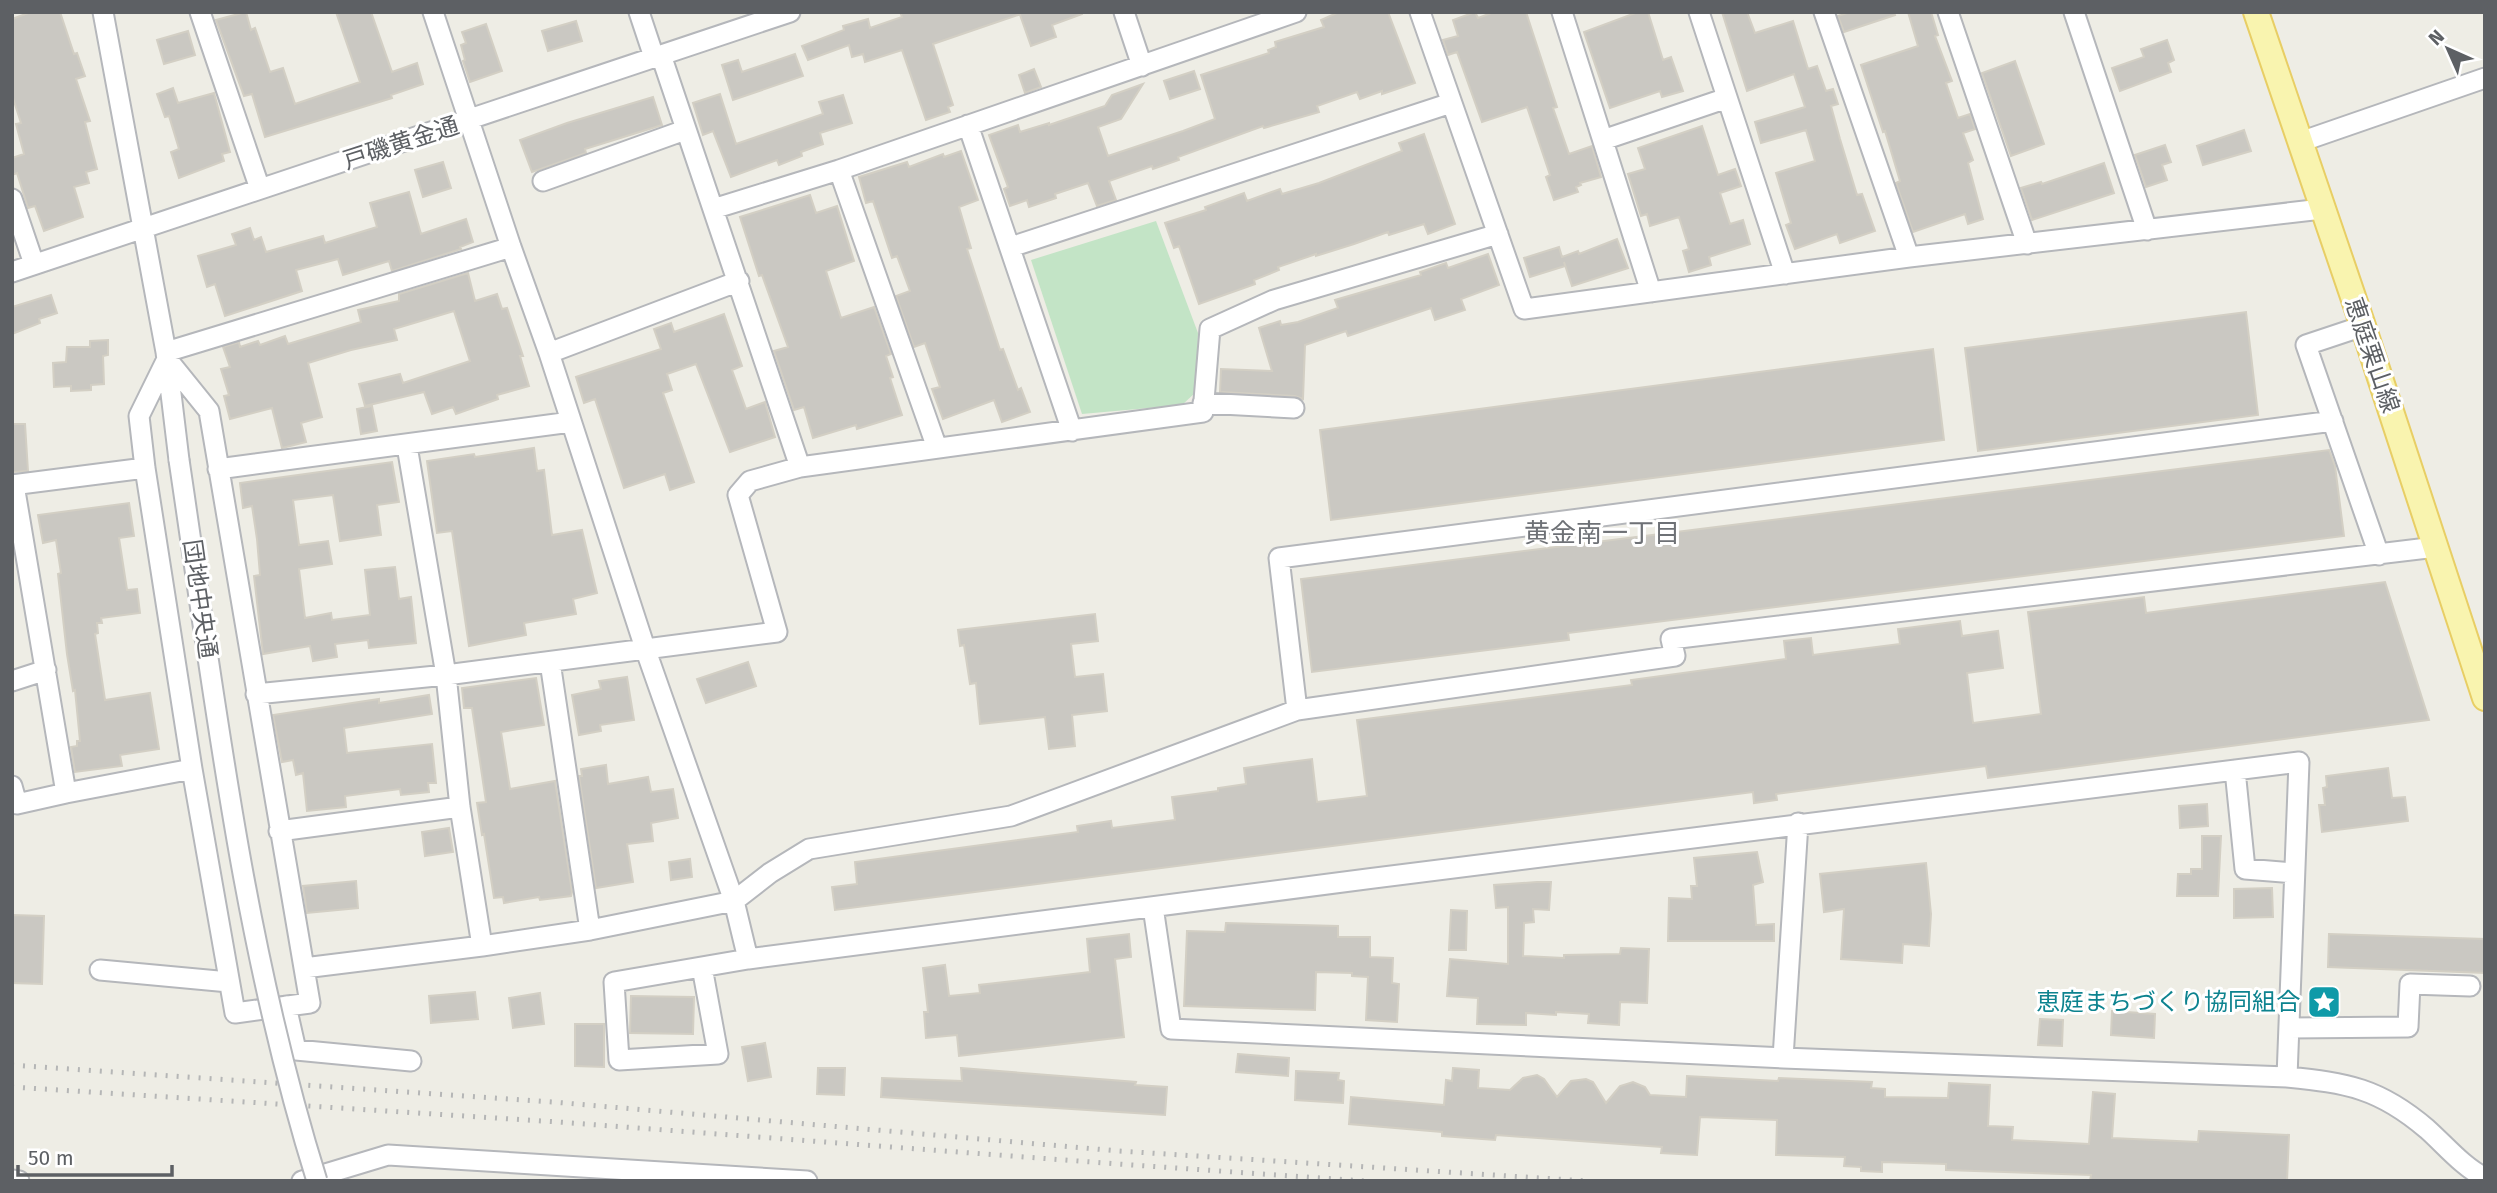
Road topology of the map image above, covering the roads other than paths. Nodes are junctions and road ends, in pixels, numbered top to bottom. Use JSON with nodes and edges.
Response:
{"nodes":[{"id":1,"x":103,"y":12,"type":"edge"},
{"id":2,"x":201,"y":12,"type":"edge"},
{"id":3,"x":433,"y":12,"type":"edge"},
{"id":4,"x":639,"y":12,"type":"edge"},
{"id":5,"x":790,"y":12,"type":"edge"},
{"id":6,"x":1124,"y":12,"type":"edge"},
{"id":7,"x":1296,"y":12,"type":"edge"},
{"id":8,"x":1420,"y":12,"type":"edge"},
{"id":9,"x":1562,"y":12,"type":"edge"},
{"id":10,"x":1699,"y":12,"type":"edge"},
{"id":11,"x":1824,"y":12,"type":"edge"},
{"id":12,"x":1948,"y":12,"type":"edge"},
{"id":13,"x":2074,"y":12,"type":"edge"},
{"id":14,"x":2256,"y":12,"type":"edge"},
{"id":15,"x":658,"y":56,"type":"junction"},
{"id":16,"x":1142,"y":66,"type":"junction"},
{"id":17,"x":2485,"y":78,"type":"edge"},
{"id":18,"x":1727,"y":98,"type":"junction"},
{"id":19,"x":1451,"y":103,"type":"junction"},
{"id":20,"x":469,"y":120,"type":"junction"},
{"id":21,"x":968,"y":125,"type":"junction"},
{"id":22,"x":685,"y":131,"type":"junction"},
{"id":23,"x":1603,"y":140,"type":"junction"},
{"id":24,"x":2300,"y":142,"type":"junction"},
{"id":25,"x":839,"y":170,"type":"junction"},
{"id":26,"x":543,"y":181,"type":"dead end"},
{"id":27,"x":260,"y":190,"type":"junction"},
{"id":28,"x":12,"y":199,"type":"edge"},
{"id":29,"x":713,"y":209,"type":"junction"},
{"id":30,"x":2322,"y":209,"type":"junction"},
{"id":31,"x":143,"y":227,"type":"junction"},
{"id":32,"x":2147,"y":230,"type":"junction"},
{"id":33,"x":1498,"y":234,"type":"junction"},
{"id":34,"x":2027,"y":244,"type":"junction"},
{"id":35,"x":511,"y":247,"type":"junction"},
{"id":36,"x":1011,"y":247,"type":"junction"},
{"id":37,"x":1909,"y":257,"type":"junction"},
{"id":38,"x":34,"y":264,"type":"junction"},
{"id":39,"x":12,"y":272,"type":"edge"},
{"id":40,"x":1785,"y":274,"type":"junction"},
{"id":41,"x":739,"y":281,"type":"junction"},
{"id":42,"x":1651,"y":292,"type":"junction"},
{"id":43,"x":2363,"y":326,"type":"junction"},
{"id":44,"x":549,"y":353,"type":"junction"},
{"id":45,"x":166,"y":355,"type":"junction"},
{"id":46,"x":1203,"y":403,"type":"junction"},
{"id":47,"x":1294,"y":408,"type":"dead end"},
{"id":48,"x":2333,"y":421,"type":"junction"},
{"id":49,"x":571,"y":422,"type":"junction"},
{"id":50,"x":1072,"y":431,"type":"junction"},
{"id":51,"x":407,"y":446,"type":"junction"},
{"id":52,"x":937,"y":448,"type":"junction"},
{"id":53,"x":800,"y":467,"type":"junction"},
{"id":54,"x":145,"y":468,"type":"junction"},
{"id":55,"x":218,"y":469,"type":"junction"},
{"id":56,"x":13,"y":485,"type":"edge"},
{"id":57,"x":2437,"y":547,"type":"junction"},
{"id":58,"x":2379,"y":555,"type":"junction"},
{"id":59,"x":645,"y":648,"type":"junction"},
{"id":60,"x":550,"y":662,"type":"junction"},
{"id":61,"x":46,"y":670,"type":"junction"},
{"id":62,"x":446,"y":674,"type":"junction"},
{"id":63,"x":12,"y":681,"type":"edge"},
{"id":64,"x":256,"y":694,"type":"junction"},
{"id":65,"x":2485,"y":698,"type":"edge"},
{"id":66,"x":1297,"y":710,"type":"junction"},
{"id":67,"x":192,"y":769,"type":"junction"},
{"id":68,"x":2235,"y":770,"type":"junction"},
{"id":69,"x":12,"y":786,"type":"edge"},
{"id":70,"x":66,"y":793,"type":"junction"},
{"id":71,"x":460,"y":807,"type":"junction"},
{"id":72,"x":1798,"y":823,"type":"junction"},
{"id":73,"x":279,"y":831,"type":"junction"},
{"id":74,"x":2294,"y":873,"type":"junction"},
{"id":75,"x":734,"y":901,"type":"junction"},
{"id":76,"x":1153,"y":906,"type":"junction"},
{"id":77,"x":590,"y":930,"type":"junction"},
{"id":78,"x":482,"y":946,"type":"junction"},
{"id":79,"x":748,"y":959,"type":"junction"},
{"id":80,"x":702,"y":967,"type":"junction"},
{"id":81,"x":304,"y":968,"type":"junction"},
{"id":82,"x":100,"y":970,"type":"dead end"},
{"id":83,"x":229,"y":982,"type":"junction"},
{"id":84,"x":2470,"y":986,"type":"dead end"},
{"id":85,"x":286,"y":1006,"type":"junction"},
{"id":86,"x":2289,"y":1028,"type":"junction"},
{"id":87,"x":1783,"y":1058,"type":"junction"},
{"id":88,"x":411,"y":1061,"type":"dead end"},
{"id":89,"x":2287,"y":1077,"type":"junction"},
{"id":90,"x":363,"y":1172,"type":"edge"},
{"id":91,"x":2485,"y":1178,"type":"edge"},
{"id":92,"x":749,"y":1179,"type":"edge"},
{"id":93,"x":12,"y":1180,"type":"edge"},
{"id":94,"x":19,"y":1181,"type":"edge"},
{"id":95,"x":302,"y":1181,"type":"edge"},
{"id":96,"x":317,"y":1181,"type":"edge"},
{"id":97,"x":807,"y":1181,"type":"edge"}],
"edges":[{"from":1,"to":31,"type":"street","name":"団地中央通"},
{"from":2,"to":27,"type":"street"},
{"from":3,"to":20,"type":"street"},
{"from":4,"to":15,"type":"street"},
{"from":5,"to":15,"type":"street","name":"戸磯黄金通"},
{"from":6,"to":16,"type":"street"},
{"from":7,"to":16,"type":"street"},
{"from":8,"to":19,"type":"street"},
{"from":9,"to":23,"type":"street"},
{"from":10,"to":18,"type":"street"},
{"from":11,"to":37,"type":"street"},
{"from":12,"to":34,"type":"street"},
{"from":13,"to":32,"type":"street"},
{"from":14,"to":24,"type":"main road","name":"恵庭栗山線"},
{"from":15,"to":20,"type":"street","name":"戸磯黄金通"},
{"from":15,"to":22,"type":"street"},
{"from":16,"to":21,"type":"street"},
{"from":17,"to":24,"type":"street"},
{"from":18,"to":23,"type":"street"},
{"from":18,"to":40,"type":"street"},
{"from":19,"to":33,"type":"street"},
{"from":19,"to":36,"type":"street"},
{"from":20,"to":27,"type":"street","name":"戸磯黄金通"},
{"from":20,"to":35,"type":"street"},
{"from":21,"to":25,"type":"street"},
{"from":21,"to":36,"type":"street"},
{"from":22,"to":26,"type":"street"},
{"from":22,"to":29,"type":"street"},
{"from":23,"to":42,"type":"street"},
{"from":24,"to":30,"type":"main road","name":"恵庭栗山線"},
{"from":25,"to":29,"type":"street"},
{"from":25,"to":52,"type":"street"},
{"from":27,"to":31,"type":"street","name":"戸磯黄金通"},
{"from":28,"to":38,"type":"street"},
{"from":29,"to":41,"type":"street"},
{"from":30,"to":32,"type":"street"},
{"from":30,"to":43,"type":"main road","name":"恵庭栗山線"},
{"from":31,"to":38,"type":"street","name":"戸磯黄金通"},
{"from":31,"to":45,"type":"street","name":"団地中央通"},
{"from":32,"to":34,"type":"street"},
{"from":33,"to":42,"type":"street"},
{"from":33,"to":46,"type":"street"},
{"from":34,"to":37,"type":"street"},
{"from":35,"to":44,"type":"street"},
{"from":35,"to":45,"type":"street"},
{"from":36,"to":50,"type":"street"},
{"from":37,"to":40,"type":"street"},
{"from":38,"to":39,"type":"street","name":"戸磯黄金通"},
{"from":40,"to":42,"type":"street"},
{"from":41,"to":44,"type":"street"},
{"from":41,"to":53,"type":"street"},
{"from":43,"to":48,"type":"street"},
{"from":43,"to":57,"type":"main road","name":"恵庭栗山線"},
{"from":44,"to":49,"type":"street"},
{"from":45,"to":54,"type":"street"},
{"from":45,"to":55,"type":"street"},
{"from":45,"to":96,"type":"street","name":"団地中央通","bridge":true},
{"from":46,"to":47,"type":"street"},
{"from":46,"to":50,"type":"street"},
{"from":48,"to":58,"type":"street"},
{"from":48,"to":66,"type":"street"},
{"from":49,"to":51,"type":"street"},
{"from":49,"to":59,"type":"street"},
{"from":50,"to":52,"type":"street"},
{"from":51,"to":55,"type":"street"},
{"from":51,"to":62,"type":"street"},
{"from":52,"to":53,"type":"street"},
{"from":53,"to":59,"type":"street"},
{"from":54,"to":56,"type":"street"},
{"from":54,"to":67,"type":"street"},
{"from":55,"to":64,"type":"street"},
{"from":56,"to":61,"type":"street"},
{"from":57,"to":58,"type":"street"},
{"from":57,"to":65,"type":"main road","name":"恵庭栗山線"},
{"from":58,"to":66,"type":"street"},
{"from":59,"to":60,"type":"street"},
{"from":59,"to":75,"type":"street"},
{"from":60,"to":62,"type":"street"},
{"from":60,"to":77,"type":"street"},
{"from":61,"to":63,"type":"street"},
{"from":61,"to":70,"type":"street"},
{"from":62,"to":64,"type":"street"},
{"from":62,"to":71,"type":"street"},
{"from":64,"to":73,"type":"street"},
{"from":66,"to":75,"type":"street"},
{"from":67,"to":70,"type":"street"},
{"from":67,"to":83,"type":"street"},
{"from":68,"to":72,"type":"street"},
{"from":68,"to":74,"type":"street"},
{"from":68,"to":74,"type":"street"},
{"from":69,"to":70,"type":"street"},
{"from":71,"to":73,"type":"street"},
{"from":71,"to":78,"type":"street"},
{"from":72,"to":76,"type":"street"},
{"from":72,"to":87,"type":"street"},
{"from":73,"to":81,"type":"street"},
{"from":74,"to":86,"type":"street"},
{"from":75,"to":77,"type":"street"},
{"from":75,"to":79,"type":"street"},
{"from":76,"to":79,"type":"street"},
{"from":76,"to":87,"type":"street"},
{"from":77,"to":78,"type":"street"},
{"from":78,"to":81,"type":"street"},
{"from":79,"to":80,"type":"street"},
{"from":80,"to":80,"type":"street"},
{"from":81,"to":85,"type":"street"},
{"from":82,"to":83,"type":"street"},
{"from":83,"to":85,"type":"street"},
{"from":84,"to":86,"type":"street"},
{"from":85,"to":88,"type":"street"},
{"from":86,"to":89,"type":"street"},
{"from":87,"to":89,"type":"street"},
{"from":89,"to":91,"type":"street"},
{"from":90,"to":92,"type":"street"},
{"from":90,"to":95,"type":"street"},
{"from":92,"to":97,"type":"street"},
{"from":93,"to":94,"type":"street"}]}
